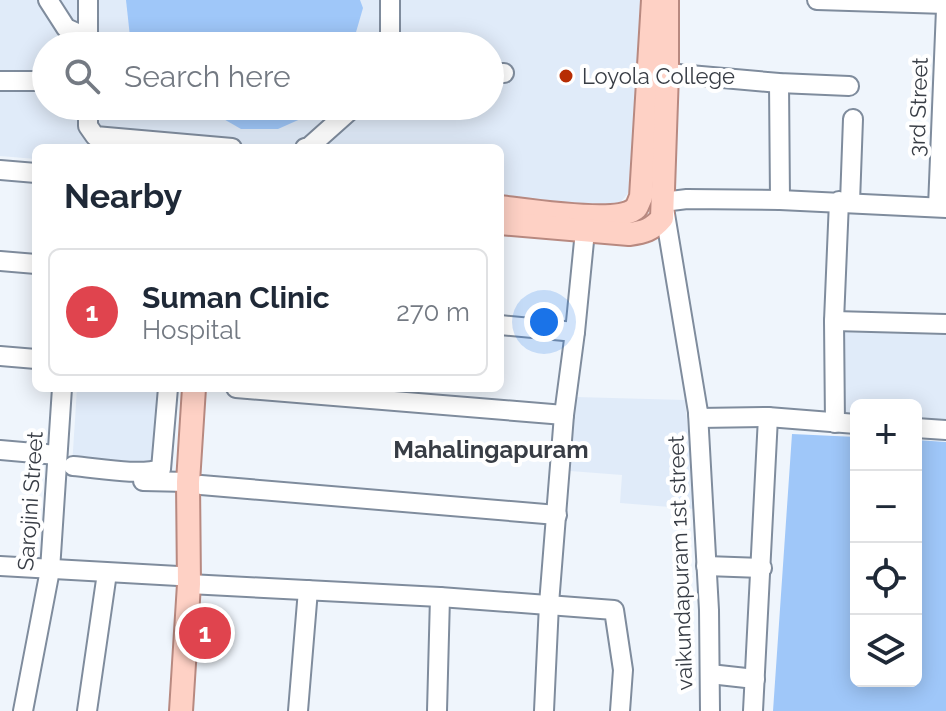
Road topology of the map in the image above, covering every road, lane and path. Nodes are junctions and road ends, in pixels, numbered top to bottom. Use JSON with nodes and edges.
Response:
{"nodes":[{"id":1,"x":48,"y":0,"type":"edge"},
{"id":2,"x":88,"y":0,"type":"edge"},
{"id":3,"x":390,"y":0,"type":"edge"},
{"id":4,"x":653,"y":0,"type":"edge"},
{"id":5,"x":667,"y":0,"type":"edge"},
{"id":6,"x":817,"y":0,"type":"edge"},
{"id":7,"x":944,"y":4,"type":"edge"},
{"id":8,"x":72,"y":32,"type":"edge"},
{"id":9,"x":88,"y":32,"type":"edge"},
{"id":10,"x":390,"y":32,"type":"edge"},
{"id":11,"x":667,"y":73,"type":"junction"},
{"id":12,"x":0,"y":81,"type":"edge"},
{"id":13,"x":32,"y":81,"type":"edge"},
{"id":14,"x":779,"y":83,"type":"junction"},
{"id":15,"x":849,"y":86,"type":"dead end"},
{"id":16,"x":853,"y":119,"type":"dead end"},
{"id":17,"x":88,"y":120,"type":"edge"},
{"id":18,"x":339,"y":120,"type":"edge"},
{"id":19,"x":160,"y":144,"type":"edge"},
{"id":20,"x":312,"y":144,"type":"edge"},
{"id":21,"x":0,"y":170,"type":"edge"},
{"id":22,"x":32,"y":173,"type":"edge"},
{"id":23,"x":652,"y":200,"type":"junction"},
{"id":24,"x":780,"y":200,"type":"junction"},
{"id":25,"x":845,"y":202,"type":"junction"},
{"id":26,"x":504,"y":208,"type":"edge"},
{"id":27,"x":942,"y":208,"type":"edge"},
{"id":28,"x":504,"y":223,"type":"edge"},
{"id":29,"x":585,"y":224,"type":"junction"},
{"id":30,"x":0,"y":261,"type":"edge"},
{"id":31,"x":32,"y":264,"type":"edge"},
{"id":32,"x":834,"y":321,"type":"junction"},
{"id":33,"x":946,"y":324,"type":"edge"},
{"id":34,"x":504,"y":325,"type":"edge"},
{"id":35,"x":575,"y":332,"type":"junction"},
{"id":36,"x":0,"y":356,"type":"edge"},
{"id":37,"x":32,"y":359,"type":"edge"},
{"id":38,"x":62,"y":392,"type":"edge"},
{"id":39,"x":168,"y":392,"type":"edge"},
{"id":40,"x":194,"y":392,"type":"edge"},
{"id":41,"x":206,"y":392,"type":"edge"},
{"id":42,"x":285,"y":392,"type":"edge"},
{"id":43,"x":698,"y":413,"type":"junction"},
{"id":44,"x":564,"y":415,"type":"junction"},
{"id":45,"x":768,"y":417,"type":"junction"},
{"id":46,"x":166,"y":422,"type":"junction"},
{"id":47,"x":191,"y":423,"type":"junction"},
{"id":48,"x":835,"y":423,"type":"junction"},
{"id":49,"x":850,"y":424,"type":"edge"},
{"id":50,"x":922,"y":428,"type":"edge"},
{"id":51,"x":946,"y":430,"type":"edge"},
{"id":52,"x":0,"y":450,"type":"edge"},
{"id":53,"x":57,"y":455,"type":"junction"},
{"id":54,"x":73,"y":466,"type":"dead end"},
{"id":55,"x":56,"y":478,"type":"junction"},
{"id":56,"x":194,"y":484,"type":"junction"},
{"id":57,"x":557,"y":515,"type":"junction"},
{"id":58,"x":0,"y":566,"type":"edge"},
{"id":59,"x":706,"y":566,"type":"junction"},
{"id":60,"x":762,"y":568,"type":"junction"},
{"id":61,"x":50,"y":570,"type":"junction"},
{"id":62,"x":107,"y":573,"type":"junction"},
{"id":63,"x":185,"y":578,"type":"junction"},
{"id":64,"x":308,"y":590,"type":"junction"},
{"id":65,"x":440,"y":597,"type":"junction"},
{"id":66,"x":549,"y":604,"type":"junction"},
{"id":67,"x":184,"y":642,"type":"junction"},
{"id":68,"x":710,"y":674,"type":"junction"},
{"id":69,"x":755,"y":679,"type":"junction"},
{"id":70,"x":23,"y":711,"type":"edge"},
{"id":71,"x":87,"y":711,"type":"edge"},
{"id":72,"x":168,"y":711,"type":"edge"},
{"id":73,"x":181,"y":711,"type":"edge"},
{"id":74,"x":191,"y":711,"type":"edge"},
{"id":75,"x":298,"y":711,"type":"edge"},
{"id":76,"x":437,"y":711,"type":"edge"},
{"id":77,"x":544,"y":711,"type":"edge"},
{"id":78,"x":620,"y":711,"type":"edge"},
{"id":79,"x":710,"y":711,"type":"edge"},
{"id":80,"x":753,"y":711,"type":"edge"}],
"edges":[{"from":1,"to":8,"type":"street"},
{"from":2,"to":9,"type":"street"},
{"from":3,"to":10,"type":"street"},
{"from":4,"to":23,"type":"main road"},
{"from":5,"to":11,"type":"main road"},
{"from":6,"to":7,"type":"street"},
{"from":7,"to":27,"type":"street","name":"3rd Street"},
{"from":11,"to":14,"type":"street"},
{"from":11,"to":23,"type":"main road"},
{"from":12,"to":13,"type":"street"},
{"from":14,"to":15,"type":"street"},
{"from":14,"to":24,"type":"street"},
{"from":16,"to":25,"type":"street"},
{"from":17,"to":19,"type":"street"},
{"from":18,"to":20,"type":"street"},
{"from":21,"to":22,"type":"street"},
{"from":23,"to":24,"type":"street"},
{"from":23,"to":29,"type":"main road"},
{"from":23,"to":43,"type":"street","name":"vaikundapuram 1st street"},
{"from":24,"to":25,"type":"street"},
{"from":25,"to":27,"type":"street"},
{"from":25,"to":32,"type":"street"},
{"from":26,"to":29,"type":"main road"},
{"from":28,"to":29,"type":"main road"},
{"from":29,"to":35,"type":"street"},
{"from":30,"to":31,"type":"street"},
{"from":32,"to":33,"type":"street"},
{"from":32,"to":48,"type":"street"},
{"from":34,"to":35,"type":"street"},
{"from":35,"to":44,"type":"street"},
{"from":36,"to":37,"type":"street"},
{"from":38,"to":53,"type":"street","name":"Sarojini Street"},
{"from":39,"to":46,"type":"street"},
{"from":40,"to":47,"type":"main road"},
{"from":41,"to":56,"type":"main road"},
{"from":42,"to":44,"type":"street"},
{"from":43,"to":45,"type":"street"},
{"from":43,"to":59,"type":"street","name":"vaikundapuram 1st street"},
{"from":44,"to":57,"type":"street"},
{"from":45,"to":48,"type":"street"},
{"from":45,"to":60,"type":"street"},
{"from":46,"to":47,"type":"street"},
{"from":46,"to":54,"type":"street"},
{"from":47,"to":56,"type":"main road"},
{"from":48,"to":49,"type":"street"},
{"from":50,"to":51,"type":"street"},
{"from":52,"to":53,"type":"street"},
{"from":53,"to":55,"type":"street","name":"Sarojini Street"},
{"from":55,"to":56,"type":"street"},
{"from":55,"to":61,"type":"street","name":"Sarojini Street"},
{"from":56,"to":57,"type":"street"},
{"from":56,"to":63,"type":"main road"},
{"from":57,"to":66,"type":"street"},
{"from":58,"to":61,"type":"street"},
{"from":59,"to":60,"type":"street"},
{"from":59,"to":68,"type":"street","name":"vaikundapuram 1st street"},
{"from":60,"to":69,"type":"street"},
{"from":61,"to":62,"type":"street"},
{"from":61,"to":70,"type":"street","name":"Sarojini Street"},
{"from":62,"to":63,"type":"street"},
{"from":62,"to":71,"type":"street"},
{"from":63,"to":64,"type":"street"},
{"from":63,"to":67,"type":"main road"},
{"from":63,"to":72,"type":"main road"},
{"from":64,"to":65,"type":"street"},
{"from":64,"to":75,"type":"street"},
{"from":65,"to":66,"type":"street"},
{"from":65,"to":76,"type":"street"},
{"from":66,"to":77,"type":"street"},
{"from":66,"to":78,"type":"street"},
{"from":67,"to":73,"type":"main road"},
{"from":67,"to":74,"type":"main road"},
{"from":68,"to":69,"type":"street"},
{"from":68,"to":79,"type":"street","name":"vaikundapuram 1st street"},
{"from":69,"to":80,"type":"street"}]}
